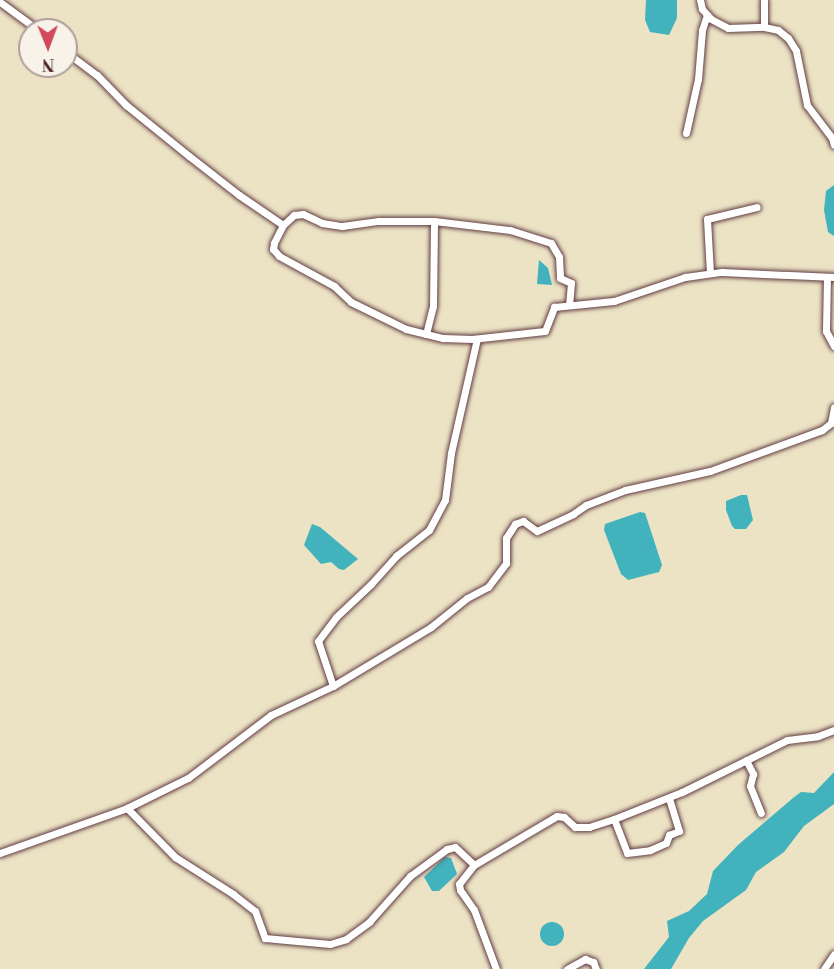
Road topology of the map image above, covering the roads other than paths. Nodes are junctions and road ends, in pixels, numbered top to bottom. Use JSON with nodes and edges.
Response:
{"nodes":[{"id":1,"x":700,"y":0,"type":"edge"},
{"id":2,"x":764,"y":0,"type":"edge"},
{"id":3,"x":0,"y":2,"type":"edge"},
{"id":4,"x":707,"y":15,"type":"junction"},
{"id":5,"x":22,"y":18,"type":"edge"},
{"id":6,"x":764,"y":27,"type":"junction"},
{"id":7,"x":78,"y":61,"type":"edge"},
{"id":8,"x":686,"y":133,"type":"dead end"},
{"id":9,"x":834,"y":145,"type":"edge"},
{"id":10,"x":757,"y":207,"type":"dead end"},
{"id":11,"x":434,"y":221,"type":"junction"},
{"id":12,"x":283,"y":225,"type":"junction"},
{"id":13,"x":710,"y":273,"type":"junction"},
{"id":14,"x":830,"y":277,"type":"edge"},
{"id":15,"x":569,"y":305,"type":"junction"},
{"id":16,"x":426,"y":334,"type":"junction"},
{"id":17,"x":477,"y":339,"type":"junction"},
{"id":18,"x":834,"y":346,"type":"edge"},
{"id":19,"x":834,"y":407,"type":"edge"},
{"id":20,"x":333,"y":686,"type":"junction"},
{"id":21,"x":834,"y":730,"type":"edge"},
{"id":22,"x":746,"y":760,"type":"junction"},
{"id":23,"x":669,"y":798,"type":"junction"},
{"id":24,"x":128,"y":808,"type":"junction"},
{"id":25,"x":761,"y":813,"type":"dead end"},
{"id":26,"x":614,"y":819,"type":"junction"},
{"id":27,"x":0,"y":853,"type":"edge"},
{"id":28,"x":474,"y":865,"type":"junction"},
{"id":29,"x":834,"y":954,"type":"edge"},
{"id":30,"x":496,"y":969,"type":"edge"},
{"id":31,"x":567,"y":969,"type":"edge"},
{"id":32,"x":596,"y":969,"type":"edge"},
{"id":33,"x":824,"y":969,"type":"edge"}],
"edges":[{"from":1,"to":4,"type":"street"},
{"from":2,"to":6,"type":"street"},
{"from":3,"to":5,"type":"street"},
{"from":4,"to":6,"type":"street"},
{"from":4,"to":8,"type":"street"},
{"from":6,"to":9,"type":"street"},
{"from":7,"to":12,"type":"street"},
{"from":10,"to":13,"type":"street"},
{"from":11,"to":12,"type":"street"},
{"from":11,"to":15,"type":"street"},
{"from":11,"to":16,"type":"street"},
{"from":12,"to":16,"type":"street"},
{"from":13,"to":14,"type":"street"},
{"from":13,"to":15,"type":"street"},
{"from":14,"to":18,"type":"street"},
{"from":15,"to":17,"type":"street"},
{"from":16,"to":17,"type":"street"},
{"from":17,"to":20,"type":"street"},
{"from":19,"to":20,"type":"street"},
{"from":20,"to":24,"type":"street"},
{"from":21,"to":22,"type":"street"},
{"from":22,"to":23,"type":"street"},
{"from":22,"to":25,"type":"street"},
{"from":23,"to":26,"type":"street"},
{"from":23,"to":26,"type":"street"},
{"from":24,"to":27,"type":"street"},
{"from":24,"to":28,"type":"street"},
{"from":26,"to":28,"type":"street"},
{"from":28,"to":30,"type":"street"},
{"from":29,"to":33,"type":"street"},
{"from":31,"to":32,"type":"street"}]}
